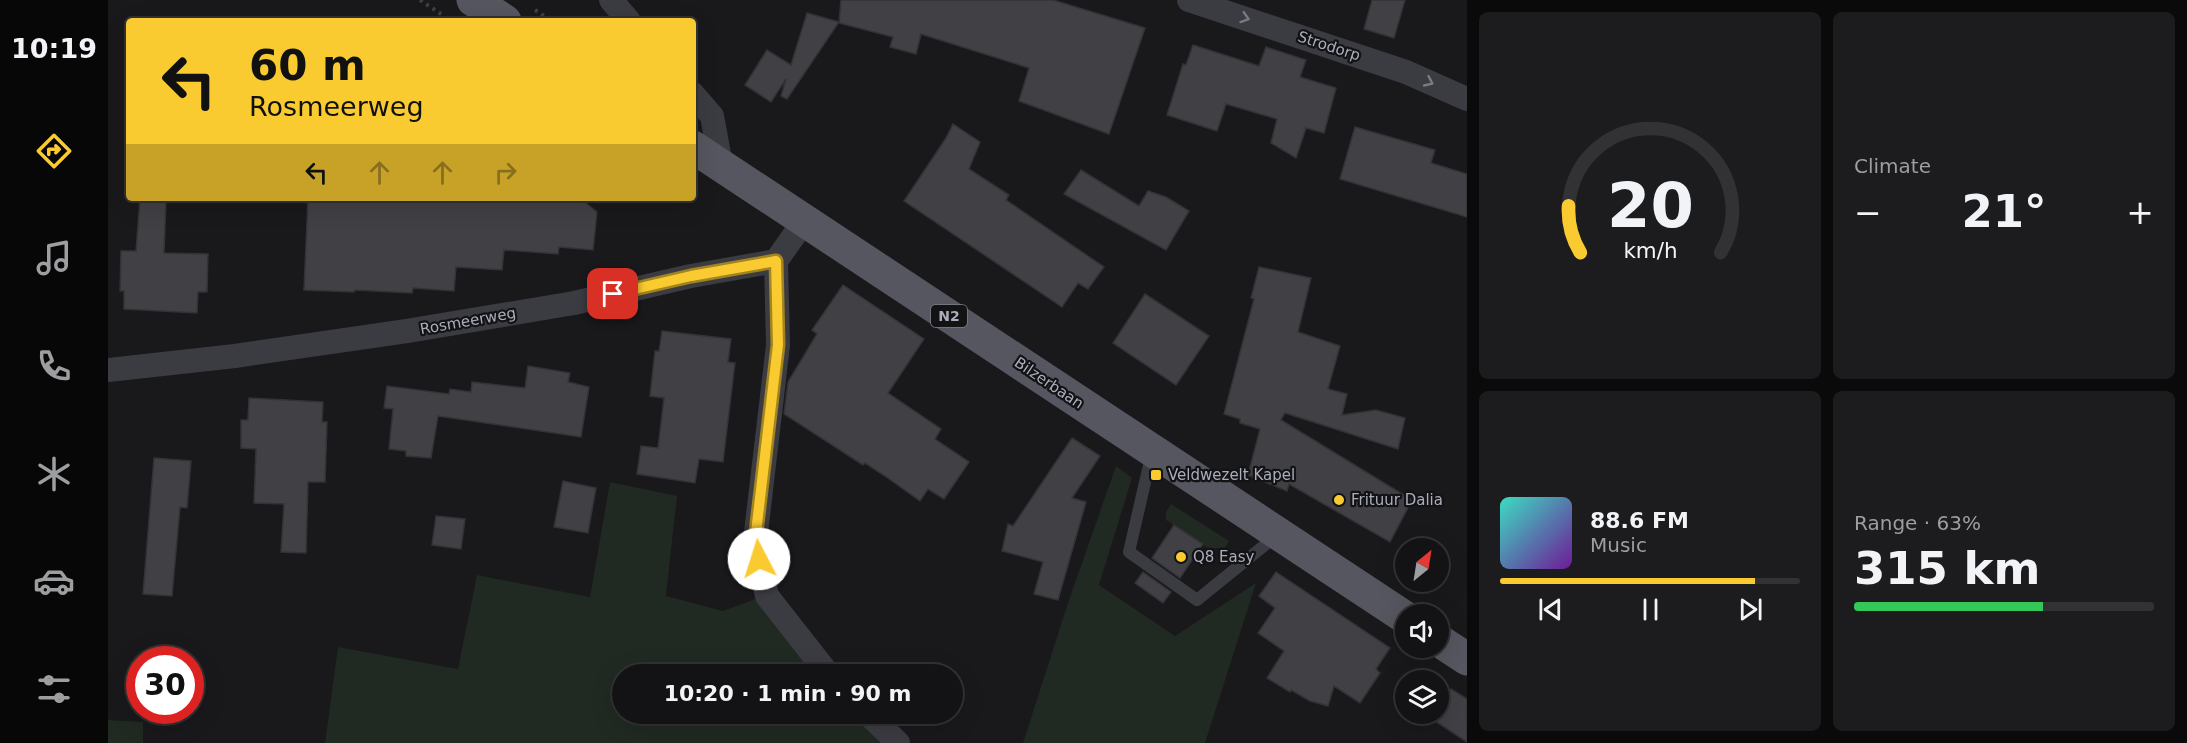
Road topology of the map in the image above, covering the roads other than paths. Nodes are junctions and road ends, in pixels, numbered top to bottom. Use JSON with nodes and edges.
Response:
{"nodes":[{"id":1,"x":473,"y":0,"type":"edge"},
{"id":2,"x":611,"y":0,"type":"edge"},
{"id":3,"x":1189,"y":0,"type":"edge"},
{"id":4,"x":500,"y":18,"type":"edge"},
{"id":5,"x":626,"y":18,"type":"edge"},
{"id":6,"x":696,"y":97,"type":"edge"},
{"id":7,"x":1467,"y":99,"type":"edge"},
{"id":8,"x":696,"y":149,"type":"edge"},
{"id":9,"x":721,"y":165,"type":"junction"},
{"id":10,"x":805,"y":220,"type":"junction"},
{"id":11,"x":776,"y":261,"type":"junction"},
{"id":12,"x":108,"y":370,"type":"edge"},
{"id":13,"x":1152,"y":451,"type":"junction"},
{"id":14,"x":1278,"y":534,"type":"junction"},
{"id":15,"x":1395,"y":611,"type":"edge"},
{"id":16,"x":1449,"y":647,"type":"edge"},
{"id":17,"x":1467,"y":659,"type":"edge"},
{"id":18,"x":820,"y":664,"type":"edge"},
{"id":19,"x":878,"y":724,"type":"edge"},
{"id":20,"x":897,"y":743,"type":"edge"}],
"edges":[{"from":1,"to":4,"type":"main road"},
{"from":2,"to":5,"type":"street"},
{"from":3,"to":7,"type":"street","name":"Strodorp","one_way":true},
{"from":6,"to":9,"type":"street"},
{"from":8,"to":9,"type":"main road","name":"Bilzerbaan","number":"N2"},
{"from":9,"to":10,"type":"main road","name":"Bilzerbaan","number":"N2"},
{"from":10,"to":11,"type":"street"},
{"from":10,"to":13,"type":"main road","name":"Bilzerbaan","number":"N2"},
{"from":11,"to":12,"type":"street","name":"Rosmeerweg"},
{"from":11,"to":18,"type":"street"},
{"from":13,"to":14,"type":"main road","name":"Bilzerbaan","number":"N2"},
{"from":13,"to":14,"type":"lane"},
{"from":14,"to":15,"type":"main road","name":"Bilzerbaan","number":"N2"},
{"from":16,"to":17,"type":"main road"},
{"from":19,"to":20,"type":"street"}]}
